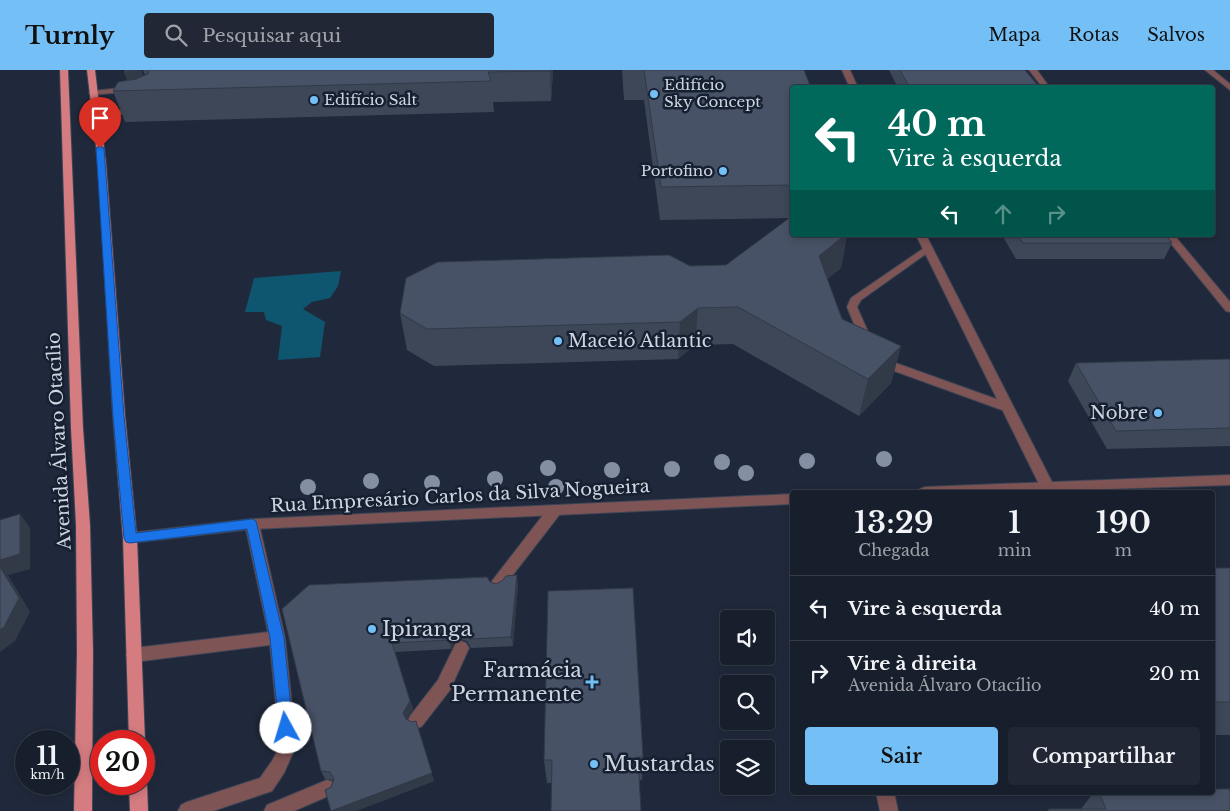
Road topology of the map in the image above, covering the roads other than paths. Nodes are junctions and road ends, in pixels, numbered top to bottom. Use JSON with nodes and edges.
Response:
{"nodes":[{"id":1,"x":64,"y":70,"type":"edge"},
{"id":2,"x":90,"y":70,"type":"edge"},
{"id":3,"x":846,"y":70,"type":"edge"},
{"id":4,"x":1033,"y":70,"type":"edge"},
{"id":5,"x":1209,"y":70,"type":"edge"},
{"id":6,"x":853,"y":85,"type":"edge"},
{"id":7,"x":1045,"y":85,"type":"edge"},
{"id":8,"x":137,"y":88,"type":"edge"},
{"id":9,"x":1230,"y":88,"type":"edge"},
{"id":10,"x":93,"y":93,"type":"junction"},
{"id":11,"x":147,"y":106,"type":"edge"},
{"id":12,"x":96,"y":117,"type":"junction"},
{"id":13,"x":922,"y":237,"type":"edge"},
{"id":14,"x":1171,"y":237,"type":"edge"},
{"id":15,"x":927,"y":249,"type":"junction"},
{"id":16,"x":1230,"y":309,"type":"edge"},
{"id":17,"x":1006,"y":407,"type":"junction"},
{"id":18,"x":1230,"y":480,"type":"edge"},
{"id":19,"x":1047,"y":486,"type":"junction"},
{"id":20,"x":966,"y":490,"type":"edge"},
{"id":21,"x":790,"y":499,"type":"edge"},
{"id":22,"x":555,"y":510,"type":"junction"},
{"id":23,"x":252,"y":524,"type":"junction"},
{"id":24,"x":130,"y":538,"type":"junction"},
{"id":25,"x":497,"y":585,"type":"edge"},
{"id":26,"x":277,"y":638,"type":"junction"},
{"id":27,"x":461,"y":648,"type":"dead end"},
{"id":28,"x":134,"y":654,"type":"junction"},
{"id":29,"x":416,"y":721,"type":"edge"},
{"id":30,"x":136,"y":730,"type":"edge"},
{"id":31,"x":327,"y":788,"type":"edge"},
{"id":32,"x":138,"y":795,"type":"edge"},
{"id":33,"x":886,"y":795,"type":"edge"},
{"id":34,"x":83,"y":811,"type":"edge"},
{"id":35,"x":139,"y":811,"type":"edge"},
{"id":36,"x":187,"y":811,"type":"edge"},
{"id":37,"x":273,"y":811,"type":"edge"},
{"id":38,"x":889,"y":811,"type":"edge"}],
"edges":[{"from":1,"to":34,"type":"main road","name":"Avenida Álvaro Otacílio"},
{"from":2,"to":10,"type":"main road"},
{"from":3,"to":6,"type":"street"},
{"from":4,"to":7,"type":"street"},
{"from":5,"to":9,"type":"street"},
{"from":8,"to":10,"type":"street"},
{"from":10,"to":12,"type":"main road"},
{"from":11,"to":12,"type":"street"},
{"from":12,"to":24,"type":"main road"},
{"from":13,"to":15,"type":"street"},
{"from":14,"to":16,"type":"street"},
{"from":15,"to":17,"type":"street"},
{"from":15,"to":17,"type":"street"},
{"from":17,"to":19,"type":"street"},
{"from":18,"to":19,"type":"street"},
{"from":19,"to":20,"type":"street"},
{"from":21,"to":22,"type":"street","name":"Rua Empresário Carlos da Silva Nogueira"},
{"from":22,"to":23,"type":"street","name":"Rua Empresário Carlos da Silva Nogueira"},
{"from":22,"to":25,"type":"street"},
{"from":23,"to":24,"type":"street","name":"Rua Empresário Carlos da Silva Nogueira"},
{"from":23,"to":26,"type":"street"},
{"from":24,"to":28,"type":"main road"},
{"from":26,"to":28,"type":"street"},
{"from":26,"to":36,"type":"street"},
{"from":27,"to":29,"type":"street"},
{"from":28,"to":30,"type":"main road"},
{"from":31,"to":37,"type":"street"},
{"from":32,"to":35,"type":"main road"},
{"from":33,"to":38,"type":"street"}]}
